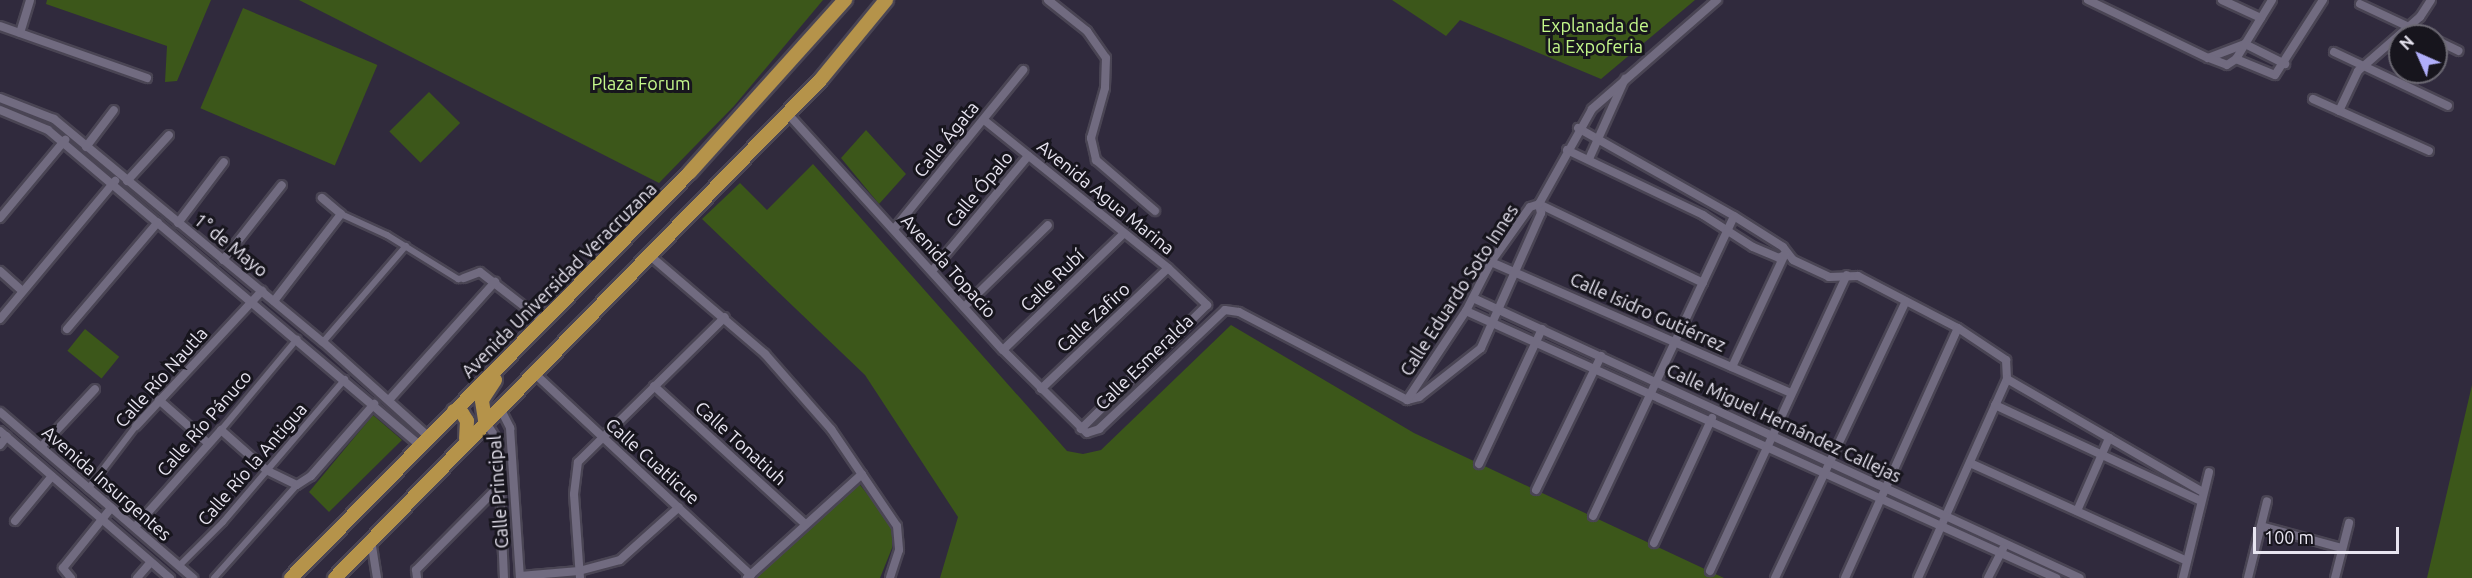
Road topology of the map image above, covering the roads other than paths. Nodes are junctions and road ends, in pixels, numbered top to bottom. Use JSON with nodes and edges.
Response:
{"nodes":[{"id":1,"x":30,"y":0,"type":"edge"},
{"id":2,"x":845,"y":0,"type":"edge"},
{"id":3,"x":886,"y":0,"type":"edge"},
{"id":4,"x":1048,"y":0,"type":"edge"},
{"id":5,"x":1717,"y":0,"type":"edge"},
{"id":6,"x":2088,"y":0,"type":"edge"},
{"id":7,"x":2222,"y":0,"type":"edge"},
{"id":8,"x":2272,"y":0,"type":"edge"},
{"id":9,"x":2323,"y":0,"type":"edge"},
{"id":10,"x":2431,"y":0,"type":"edge"},
{"id":11,"x":2360,"y":4,"type":"dead end"},
{"id":12,"x":2261,"y":18,"type":"junction"},
{"id":13,"x":2402,"y":24,"type":"edge"},
{"id":14,"x":2412,"y":24,"type":"edge"},
{"id":15,"x":0,"y":26,"type":"edge"},
{"id":16,"x":20,"y":33,"type":"junction"},
{"id":17,"x":2244,"y":44,"type":"junction"},
{"id":18,"x":2388,"y":45,"type":"edge"},
{"id":19,"x":2448,"y":46,"type":"edge"},
{"id":20,"x":2459,"y":51,"type":"dead end"},
{"id":21,"x":2334,"y":52,"type":"dead end"},
{"id":22,"x":2208,"y":58,"type":"junction"},
{"id":23,"x":2236,"y":59,"type":"junction"},
{"id":24,"x":2285,"y":64,"type":"junction"},
{"id":25,"x":2364,"y":66,"type":"junction"},
{"id":26,"x":1023,"y":70,"type":"dead end"},
{"id":27,"x":147,"y":78,"type":"dead end"},
{"id":28,"x":1625,"y":79,"type":"junction"},
{"id":29,"x":0,"y":98,"type":"edge"},
{"id":30,"x":2313,"y":99,"type":"dead end"},
{"id":31,"x":2448,"y":106,"type":"dead end"},
{"id":32,"x":114,"y":110,"type":"dead end"},
{"id":33,"x":2339,"y":111,"type":"junction"},
{"id":34,"x":4,"y":112,"type":"edge"},
{"id":35,"x":788,"y":114,"type":"junction"},
{"id":36,"x":984,"y":120,"type":"junction"},
{"id":37,"x":0,"y":122,"type":"edge"},
{"id":38,"x":1578,"y":128,"type":"junction"},
{"id":39,"x":70,"y":134,"type":"junction"},
{"id":40,"x":169,"y":135,"type":"dead end"},
{"id":41,"x":1598,"y":140,"type":"junction"},
{"id":42,"x":62,"y":143,"type":"junction"},
{"id":43,"x":87,"y":147,"type":"junction"},
{"id":44,"x":1566,"y":150,"type":"junction"},
{"id":45,"x":2429,"y":151,"type":"dead end"},
{"id":46,"x":1028,"y":156,"type":"junction"},
{"id":47,"x":1589,"y":159,"type":"junction"},
{"id":48,"x":224,"y":162,"type":"dead end"},
{"id":49,"x":120,"y":175,"type":"junction"},
{"id":50,"x":127,"y":181,"type":"junction"},
{"id":51,"x":112,"y":184,"type":"junction"},
{"id":52,"x":282,"y":185,"type":"dead end"},
{"id":53,"x":322,"y":198,"type":"dead end"},
{"id":54,"x":1539,"y":204,"type":"junction"},
{"id":55,"x":1155,"y":211,"type":"dead end"},
{"id":56,"x":340,"y":212,"type":"junction"},
{"id":57,"x":1734,"y":216,"type":"junction"},
{"id":58,"x":0,"y":218,"type":"edge"},
{"id":59,"x":158,"y":222,"type":"junction"},
{"id":60,"x":178,"y":223,"type":"junction"},
{"id":61,"x":1048,"y":225,"type":"dead end"},
{"id":62,"x":894,"y":229,"type":"junction"},
{"id":63,"x":1727,"y":231,"type":"junction"},
{"id":64,"x":1124,"y":233,"type":"junction"},
{"id":65,"x":406,"y":246,"type":"junction"},
{"id":66,"x":648,"y":254,"type":"junction"},
{"id":67,"x":1786,"y":254,"type":"junction"},
{"id":68,"x":223,"y":260,"type":"junction"},
{"id":69,"x":1491,"y":262,"type":"junction"},
{"id":70,"x":1168,"y":268,"type":"junction"},
{"id":71,"x":0,"y":271,"type":"edge"},
{"id":72,"x":932,"y":271,"type":"junction"},
{"id":73,"x":1512,"y":271,"type":"junction"},
{"id":74,"x":1847,"y":275,"type":"junction"},
{"id":75,"x":464,"y":278,"type":"joint"},
{"id":76,"x":495,"y":282,"type":"junction"},
{"id":77,"x":1703,"y":283,"type":"junction"},
{"id":78,"x":22,"y":291,"type":"junction"},
{"id":79,"x":262,"y":291,"type":"junction"},
{"id":80,"x":1473,"y":298,"type":"junction"},
{"id":81,"x":274,"y":301,"type":"junction"},
{"id":82,"x":1906,"y":301,"type":"junction"},
{"id":83,"x":253,"y":302,"type":"junction"},
{"id":84,"x":964,"y":307,"type":"junction"},
{"id":85,"x":1500,"y":309,"type":"junction"},
{"id":86,"x":1466,"y":311,"type":"junction"},
{"id":87,"x":725,"y":317,"type":"junction"},
{"id":88,"x":0,"y":319,"type":"edge"},
{"id":89,"x":543,"y":321,"type":"junction"},
{"id":90,"x":1494,"y":324,"type":"junction"},
{"id":91,"x":1958,"y":328,"type":"junction"},
{"id":92,"x":67,"y":329,"type":"dead end"},
{"id":93,"x":1542,"y":329,"type":"junction"},
{"id":94,"x":297,"y":339,"type":"junction"},
{"id":95,"x":322,"y":342,"type":"junction"},
{"id":96,"x":1536,"y":343,"type":"junction"},
{"id":97,"x":1676,"y":343,"type":"junction"},
{"id":98,"x":1003,"y":350,"type":"junction"},
{"id":99,"x":1601,"y":356,"type":"junction"},
{"id":100,"x":1732,"y":367,"type":"junction"},
{"id":101,"x":1594,"y":369,"type":"junction"},
{"id":102,"x":533,"y":372,"type":"junction"},
{"id":103,"x":345,"y":379,"type":"junction"},
{"id":104,"x":2007,"y":379,"type":"junction"},
{"id":105,"x":1657,"y":382,"type":"junction"},
{"id":106,"x":654,"y":386,"type":"junction"},
{"id":107,"x":95,"y":389,"type":"dead end"},
{"id":108,"x":1041,"y":389,"type":"junction"},
{"id":109,"x":1791,"y":393,"type":"junction"},
{"id":110,"x":1651,"y":395,"type":"junction"},
{"id":111,"x":159,"y":400,"type":"junction"},
{"id":112,"x":389,"y":400,"type":"junction"},
{"id":113,"x":1407,"y":400,"type":"junction"},
{"id":114,"x":374,"y":404,"type":"junction"},
{"id":115,"x":1995,"y":405,"type":"junction"},
{"id":116,"x":481,"y":406,"type":"junction"},
{"id":117,"x":499,"y":406,"type":"junction"},
{"id":118,"x":1716,"y":410,"type":"junction"},
{"id":119,"x":456,"y":411,"type":"junction"},
{"id":120,"x":0,"y":412,"type":"edge"},
{"id":121,"x":485,"y":420,"type":"junction"},
{"id":122,"x":1711,"y":422,"type":"junction"},
{"id":123,"x":136,"y":426,"type":"joint"},
{"id":124,"x":1081,"y":429,"type":"junction"},
{"id":125,"x":221,"y":430,"type":"junction"},
{"id":126,"x":3,"y":434,"type":"edge"},
{"id":127,"x":1090,"y":434,"type":"joint"},
{"id":128,"x":1772,"y":435,"type":"junction"},
{"id":129,"x":600,"y":436,"type":"junction"},
{"id":130,"x":2109,"y":438,"type":"junction"},
{"id":131,"x":466,"y":439,"type":"junction"},
{"id":132,"x":424,"y":441,"type":"junction"},
{"id":133,"x":208,"y":443,"type":"junction"},
{"id":134,"x":0,"y":445,"type":"edge"},
{"id":135,"x":41,"y":447,"type":"junction"},
{"id":136,"x":1767,"y":447,"type":"junction"},
{"id":137,"x":2102,"y":455,"type":"junction"},
{"id":138,"x":1830,"y":462,"type":"junction"},
{"id":139,"x":1970,"y":463,"type":"junction"},
{"id":140,"x":1479,"y":464,"type":"dead end"},
{"id":141,"x":266,"y":470,"type":"junction"},
{"id":142,"x":2209,"y":472,"type":"dead end"},
{"id":143,"x":1825,"y":473,"type":"junction"},
{"id":144,"x":862,"y":474,"type":"junction"},
{"id":145,"x":52,"y":476,"type":"junction"},
{"id":146,"x":297,"y":485,"type":"junction"},
{"id":147,"x":498,"y":487,"type":"junction"},
{"id":148,"x":1887,"y":488,"type":"junction"},
{"id":149,"x":88,"y":489,"type":"junction"},
{"id":150,"x":1536,"y":490,"type":"dead end"},
{"id":151,"x":2202,"y":497,"type":"junction"},
{"id":152,"x":1882,"y":499,"type":"junction"},
{"id":153,"x":2267,"y":501,"type":"dead end"},
{"id":154,"x":679,"y":507,"type":"junction"},
{"id":155,"x":111,"y":508,"type":"junction"},
{"id":156,"x":2077,"y":511,"type":"junction"},
{"id":157,"x":1593,"y":516,"type":"dead end"},
{"id":158,"x":1946,"y":516,"type":"junction"},
{"id":159,"x":101,"y":520,"type":"junction"},
{"id":160,"x":15,"y":521,"type":"dead end"},
{"id":161,"x":2349,"y":523,"type":"dead end"},
{"id":162,"x":805,"y":524,"type":"junction"},
{"id":163,"x":1941,"y":526,"type":"junction"},
{"id":164,"x":2261,"y":526,"type":"junction"},
{"id":165,"x":135,"y":527,"type":"junction"},
{"id":166,"x":371,"y":539,"type":"junction"},
{"id":167,"x":1654,"y":543,"type":"dead end"},
{"id":168,"x":2006,"y":543,"type":"junction"},
{"id":169,"x":2342,"y":548,"type":"junction"},
{"id":170,"x":2001,"y":553,"type":"junction"},
{"id":171,"x":2187,"y":561,"type":"junction"},
{"id":172,"x":151,"y":562,"type":"junction"},
{"id":173,"x":179,"y":566,"type":"junction"},
{"id":174,"x":1710,"y":571,"type":"dead end"},
{"id":175,"x":417,"y":574,"type":"edge"},
{"id":176,"x":580,"y":574,"type":"edge"},
{"id":177,"x":2060,"y":575,"type":"edge"},
{"id":178,"x":749,"y":576,"type":"edge"},
{"id":179,"x":520,"y":577,"type":"edge"},
{"id":180,"x":71,"y":578,"type":"edge"},
{"id":181,"x":137,"y":578,"type":"edge"},
{"id":182,"x":170,"y":578,"type":"edge"},
{"id":183,"x":193,"y":578,"type":"edge"},
{"id":184,"x":214,"y":578,"type":"edge"},
{"id":185,"x":291,"y":578,"type":"edge"},
{"id":186,"x":335,"y":578,"type":"edge"},
{"id":187,"x":377,"y":578,"type":"edge"},
{"id":188,"x":504,"y":578,"type":"edge"},
{"id":189,"x":890,"y":578,"type":"edge"},
{"id":190,"x":1775,"y":578,"type":"edge"},
{"id":191,"x":1845,"y":578,"type":"edge"},
{"id":192,"x":1918,"y":578,"type":"edge"},
{"id":193,"x":1989,"y":578,"type":"edge"},
{"id":194,"x":2080,"y":578,"type":"edge"},
{"id":195,"x":2182,"y":578,"type":"edge"},
{"id":196,"x":2248,"y":578,"type":"edge"},
{"id":197,"x":2335,"y":578,"type":"edge"}],
"edges":[{"from":1,"to":16,"type":"street"},
{"from":2,"to":89,"type":"main road","name":"Avenida Universidad Veracruzana"},
{"from":3,"to":35,"type":"main road"},
{"from":4,"to":55,"type":"street"},
{"from":5,"to":28,"type":"street","name":"Calle Eduardo Soto Innes"},
{"from":6,"to":22,"type":"street"},
{"from":7,"to":12,"type":"street"},
{"from":8,"to":12,"type":"street"},
{"from":9,"to":24,"type":"street"},
{"from":10,"to":14,"type":"street"},
{"from":11,"to":13,"type":"street"},
{"from":12,"to":17,"type":"street"},
{"from":15,"to":16,"type":"street"},
{"from":16,"to":27,"type":"street"},
{"from":17,"to":22,"type":"street"},
{"from":17,"to":23,"type":"street"},
{"from":17,"to":24,"type":"street"},
{"from":18,"to":25,"type":"street"},
{"from":19,"to":20,"type":"street"},
{"from":21,"to":25,"type":"street"},
{"from":22,"to":23,"type":"street"},
{"from":23,"to":24,"type":"street"},
{"from":25,"to":31,"type":"street"},
{"from":25,"to":33,"type":"street"},
{"from":26,"to":36,"type":"street","name":"Calle Ágata"},
{"from":28,"to":38,"type":"street","name":"Calle Eduardo Soto Innes"},
{"from":28,"to":41,"type":"street"},
{"from":29,"to":39,"type":"street","name":"1° de Mayo"},
{"from":30,"to":33,"type":"street"},
{"from":32,"to":43,"type":"street"},
{"from":33,"to":45,"type":"street"},
{"from":34,"to":37,"type":"street"},
{"from":34,"to":42,"type":"street","name":"1° de Mayo"},
{"from":35,"to":62,"type":"street","name":"Avenida Topacio"},
{"from":35,"to":66,"type":"main road"},
{"from":36,"to":46,"type":"street","name":"Avenida Agua Marina"},
{"from":36,"to":62,"type":"street","name":"Calle Ágata"},
{"from":38,"to":41,"type":"street"},
{"from":38,"to":44,"type":"street","name":"Calle Eduardo Soto Innes"},
{"from":39,"to":42,"type":"street"},
{"from":39,"to":43,"type":"street","name":"1° de Mayo"},
{"from":40,"to":50,"type":"street"},
{"from":41,"to":47,"type":"street"},
{"from":41,"to":57,"type":"street"},
{"from":42,"to":51,"type":"street","name":"1° de Mayo"},
{"from":42,"to":58,"type":"street"},
{"from":43,"to":49,"type":"street","name":"1° de Mayo"},
{"from":44,"to":47,"type":"street"},
{"from":44,"to":54,"type":"street","name":"Calle Eduardo Soto Innes"},
{"from":46,"to":64,"type":"street","name":"Avenida Agua Marina"},
{"from":46,"to":72,"type":"street","name":"Calle Ópalo"},
{"from":47,"to":63,"type":"street"},
{"from":48,"to":60,"type":"street"},
{"from":49,"to":50,"type":"street","name":"1° de Mayo"},
{"from":49,"to":51,"type":"street"},
{"from":50,"to":60,"type":"street","name":"1° de Mayo"},
{"from":51,"to":59,"type":"street","name":"1° de Mayo"},
{"from":51,"to":78,"type":"street"},
{"from":52,"to":68,"type":"street"},
{"from":53,"to":56,"type":"street"},
{"from":54,"to":69,"type":"street","name":"Calle Eduardo Soto Innes"},
{"from":54,"to":73,"type":"street","name":"Calle Eduardo Soto Innes"},
{"from":54,"to":77,"type":"street"},
{"from":56,"to":65,"type":"street"},
{"from":56,"to":81,"type":"street"},
{"from":57,"to":63,"type":"street"},
{"from":57,"to":67,"type":"street"},
{"from":59,"to":83,"type":"street","name":"1° de Mayo"},
{"from":59,"to":92,"type":"street"},
{"from":60,"to":68,"type":"street","name":"1° de Mayo"},
{"from":61,"to":84,"type":"street"},
{"from":62,"to":72,"type":"street","name":"Avenida Topacio"},
{"from":63,"to":67,"type":"street"},
{"from":63,"to":77,"type":"street"},
{"from":64,"to":70,"type":"street","name":"Avenida Agua Marina"},
{"from":64,"to":98,"type":"street","name":"Calle Rubí"},
{"from":65,"to":75,"type":"street"},
{"from":65,"to":95,"type":"street"},
{"from":66,"to":87,"type":"street"},
{"from":66,"to":102,"type":"main road"},
{"from":67,"to":74,"type":"street"},
{"from":67,"to":100,"type":"street"},
{"from":68,"to":79,"type":"street","name":"1° de Mayo"},
{"from":69,"to":73,"type":"street","name":"Calle Isidro Gutiérrez"},
{"from":69,"to":80,"type":"street","name":"Calle Eduardo Soto Innes"},
{"from":70,"to":108,"type":"street","name":"Calle Zafiro"},
{"from":70,"to":124,"type":"street","name":"Avenida Agua Marina"},
{"from":71,"to":78,"type":"street"},
{"from":72,"to":84,"type":"street","name":"Avenida Topacio"},
{"from":73,"to":85,"type":"street","name":"Calle Eduardo Soto Innes"},
{"from":73,"to":97,"type":"street","name":"Calle Isidro Gutiérrez"},
{"from":74,"to":82,"type":"street"},
{"from":74,"to":109,"type":"street"},
{"from":75,"to":76,"type":"street"},
{"from":76,"to":89,"type":"street"},
{"from":76,"to":112,"type":"street"},
{"from":77,"to":97,"type":"street"},
{"from":78,"to":88,"type":"street"},
{"from":79,"to":81,"type":"street","name":"1° de Mayo"},
{"from":79,"to":83,"type":"street","name":"Calle Río Nautla"},
{"from":80,"to":85,"type":"street","name":"Calle Miguel Hernández Callejas"},
{"from":80,"to":86,"type":"street","name":"Calle Eduardo Soto Innes"},
{"from":81,"to":95,"type":"street","name":"1° de Mayo"},
{"from":82,"to":91,"type":"street"},
{"from":82,"to":138,"type":"street"},
{"from":83,"to":94,"type":"street","name":"1° de Mayo"},
{"from":83,"to":111,"type":"street","name":"Calle Río Nautla"},
{"from":84,"to":98,"type":"street","name":"Avenida Topacio"},
{"from":85,"to":90,"type":"street","name":"Calle Eduardo Soto Innes"},
{"from":85,"to":93,"type":"street","name":"Calle Miguel Hernández Callejas"},
{"from":86,"to":90,"type":"street","name":"Calle Miguel Hernández Callejas"},
{"from":86,"to":113,"type":"street","name":"Calle Eduardo Soto Innes"},
{"from":87,"to":106,"type":"street"},
{"from":87,"to":144,"type":"street"},
{"from":89,"to":116,"type":"main road"},
{"from":89,"to":119,"type":"main road","name":"Avenida Universidad Veracruzana"},
{"from":90,"to":96,"type":"street","name":"Calle Miguel Hernández Callejas"},
{"from":90,"to":113,"type":"street","name":"Calle Eduardo Soto Innes"},
{"from":91,"to":104,"type":"street"},
{"from":91,"to":148,"type":"street"},
{"from":93,"to":96,"type":"street"},
{"from":93,"to":99,"type":"street","name":"Calle Miguel Hernández Callejas"},
{"from":94,"to":103,"type":"street","name":"1° de Mayo"},
{"from":94,"to":125,"type":"street","name":"Calle Río Pánuco"},
{"from":95,"to":112,"type":"street","name":"1° de Mayo"},
{"from":96,"to":101,"type":"street","name":"Calle Miguel Hernández Callejas"},
{"from":96,"to":140,"type":"street"},
{"from":97,"to":100,"type":"street","name":"Calle Isidro Gutiérrez"},
{"from":97,"to":105,"type":"street"},
{"from":98,"to":108,"type":"street","name":"Avenida Topacio"},
{"from":99,"to":101,"type":"street"},
{"from":99,"to":105,"type":"street","name":"Calle Miguel Hernández Callejas"},
{"from":100,"to":109,"type":"street","name":"Calle Isidro Gutiérrez"},
{"from":101,"to":110,"type":"street","name":"Calle Miguel Hernández Callejas"},
{"from":101,"to":150,"type":"street"},
{"from":102,"to":117,"type":"main road"},
{"from":102,"to":129,"type":"street","name":"Calle Cuatlicue"},
{"from":103,"to":114,"type":"street","name":"1° de Mayo"},
{"from":103,"to":141,"type":"street","name":"Calle Río la Antigua"},
{"from":104,"to":115,"type":"street"},
{"from":104,"to":130,"type":"street"},
{"from":105,"to":110,"type":"street"},
{"from":105,"to":118,"type":"street","name":"Calle Miguel Hernández Callejas"},
{"from":106,"to":129,"type":"street"},
{"from":106,"to":162,"type":"street","name":"Calle Tonatiuh"},
{"from":107,"to":135,"type":"street"},
{"from":108,"to":124,"type":"street","name":"Avenida Topacio"},
{"from":109,"to":128,"type":"street"},
{"from":110,"to":122,"type":"street","name":"Calle Miguel Hernández Callejas"},
{"from":110,"to":157,"type":"street"},
{"from":111,"to":123,"type":"street","name":"Calle Río Nautla"},
{"from":111,"to":133,"type":"street"},
{"from":112,"to":132,"type":"street","name":"1° de Mayo"},
{"from":113,"to":127,"type":"street","name":"Calle Esmeralda"},
{"from":114,"to":132,"type":"street","name":"1° de Mayo"},
{"from":114,"to":146,"type":"street"},
{"from":115,"to":137,"type":"street"},
{"from":115,"to":139,"type":"street"},
{"from":116,"to":117,"type":"main road"},
{"from":116,"to":119,"type":"main road"},
{"from":116,"to":121,"type":"main road"},
{"from":117,"to":121,"type":"main road"},
{"from":117,"to":179,"type":"street","name":"Calle Principal"},
{"from":118,"to":122,"type":"street"},
{"from":118,"to":128,"type":"street","name":"Calle Miguel Hernández Callejas"},
{"from":119,"to":131,"type":"main road"},
{"from":119,"to":132,"type":"main road","name":"Avenida Universidad Veracruzana"},
{"from":120,"to":135,"type":"street","name":"Avenida Insurgentes"},
{"from":121,"to":131,"type":"main road"},
{"from":121,"to":147,"type":"street","name":"Calle Principal"},
{"from":122,"to":136,"type":"street","name":"Calle Miguel Hernández Callejas"},
{"from":122,"to":167,"type":"street"},
{"from":123,"to":149,"type":"street","name":"Calle Río Nautla"},
{"from":124,"to":127,"type":"street","name":"Avenida Topacio"},
{"from":125,"to":133,"type":"street","name":"Calle Río Pánuco"},
{"from":125,"to":141,"type":"street"},
{"from":126,"to":134,"type":"street"},
{"from":126,"to":145,"type":"street","name":"Avenida Insurgentes"},
{"from":128,"to":136,"type":"street"},
{"from":128,"to":138,"type":"street","name":"Calle Miguel Hernández Callejas"},
{"from":129,"to":154,"type":"street","name":"Calle Cuatlicue"},
{"from":129,"to":176,"type":"street"},
{"from":130,"to":137,"type":"street"},
{"from":130,"to":151,"type":"street"},
{"from":131,"to":166,"type":"main road"},
{"from":132,"to":185,"type":"main road","name":"Avenida Universidad Veracruzana"},
{"from":133,"to":165,"type":"street","name":"Calle Río Pánuco"},
{"from":135,"to":149,"type":"street","name":"Avenida Insurgentes"},
{"from":136,"to":143,"type":"street","name":"Calle Miguel Hernández Callejas"},
{"from":136,"to":174,"type":"street"},
{"from":137,"to":151,"type":"street"},
{"from":137,"to":156,"type":"street"},
{"from":138,"to":143,"type":"street"},
{"from":138,"to":148,"type":"street","name":"Calle Miguel Hernández Callejas"},
{"from":139,"to":156,"type":"street"},
{"from":139,"to":158,"type":"street"},
{"from":141,"to":146,"type":"street"},
{"from":141,"to":173,"type":"street","name":"Calle Río la Antigua"},
{"from":142,"to":151,"type":"street"},
{"from":143,"to":152,"type":"street","name":"Calle Miguel Hernández Callejas"},
{"from":143,"to":190,"type":"street"},
{"from":144,"to":162,"type":"street"},
{"from":144,"to":189,"type":"street"},
{"from":145,"to":159,"type":"street","name":"Avenida Insurgentes"},
{"from":145,"to":160,"type":"street"},
{"from":146,"to":184,"type":"street"},
{"from":147,"to":175,"type":"street"},
{"from":147,"to":188,"type":"street","name":"Calle Principal"},
{"from":148,"to":152,"type":"street"},
{"from":148,"to":158,"type":"street","name":"Calle Miguel Hernández Callejas"},
{"from":149,"to":155,"type":"street","name":"Avenida Insurgentes"},
{"from":151,"to":171,"type":"street"},
{"from":152,"to":163,"type":"street","name":"Calle Miguel Hernández Callejas"},
{"from":152,"to":191,"type":"street"},
{"from":153,"to":164,"type":"street"},
{"from":154,"to":176,"type":"street"},
{"from":154,"to":178,"type":"street","name":"Calle Cuatlicue"},
{"from":155,"to":159,"type":"street"},
{"from":155,"to":165,"type":"street","name":"Avenida Insurgentes"},
{"from":156,"to":171,"type":"street"},
{"from":158,"to":163,"type":"street"},
{"from":158,"to":168,"type":"street","name":"Calle Miguel Hernández Callejas"},
{"from":159,"to":172,"type":"street","name":"Avenida Insurgentes"},
{"from":159,"to":180,"type":"street"},
{"from":161,"to":169,"type":"street"},
{"from":162,"to":178,"type":"street"},
{"from":163,"to":170,"type":"street","name":"Calle Miguel Hernández Callejas"},
{"from":163,"to":192,"type":"street"},
{"from":164,"to":169,"type":"street"},
{"from":164,"to":196,"type":"street"},
{"from":165,"to":173,"type":"street","name":"Avenida Insurgentes"},
{"from":166,"to":186,"type":"main road"},
{"from":166,"to":187,"type":"street"},
{"from":168,"to":170,"type":"street"},
{"from":168,"to":177,"type":"street","name":"Calle Miguel Hernández Callejas"},
{"from":169,"to":197,"type":"street"},
{"from":170,"to":177,"type":"street","name":"Calle Miguel Hernández Callejas"},
{"from":170,"to":193,"type":"street"},
{"from":171,"to":195,"type":"street"},
{"from":172,"to":181,"type":"street"},
{"from":172,"to":182,"type":"street","name":"Avenida Insurgentes"},
{"from":173,"to":183,"type":"street","name":"Avenida Insurgentes"},
{"from":176,"to":179,"type":"street"},
{"from":177,"to":194,"type":"street","name":"Calle Miguel Hernández Callejas"}]}
